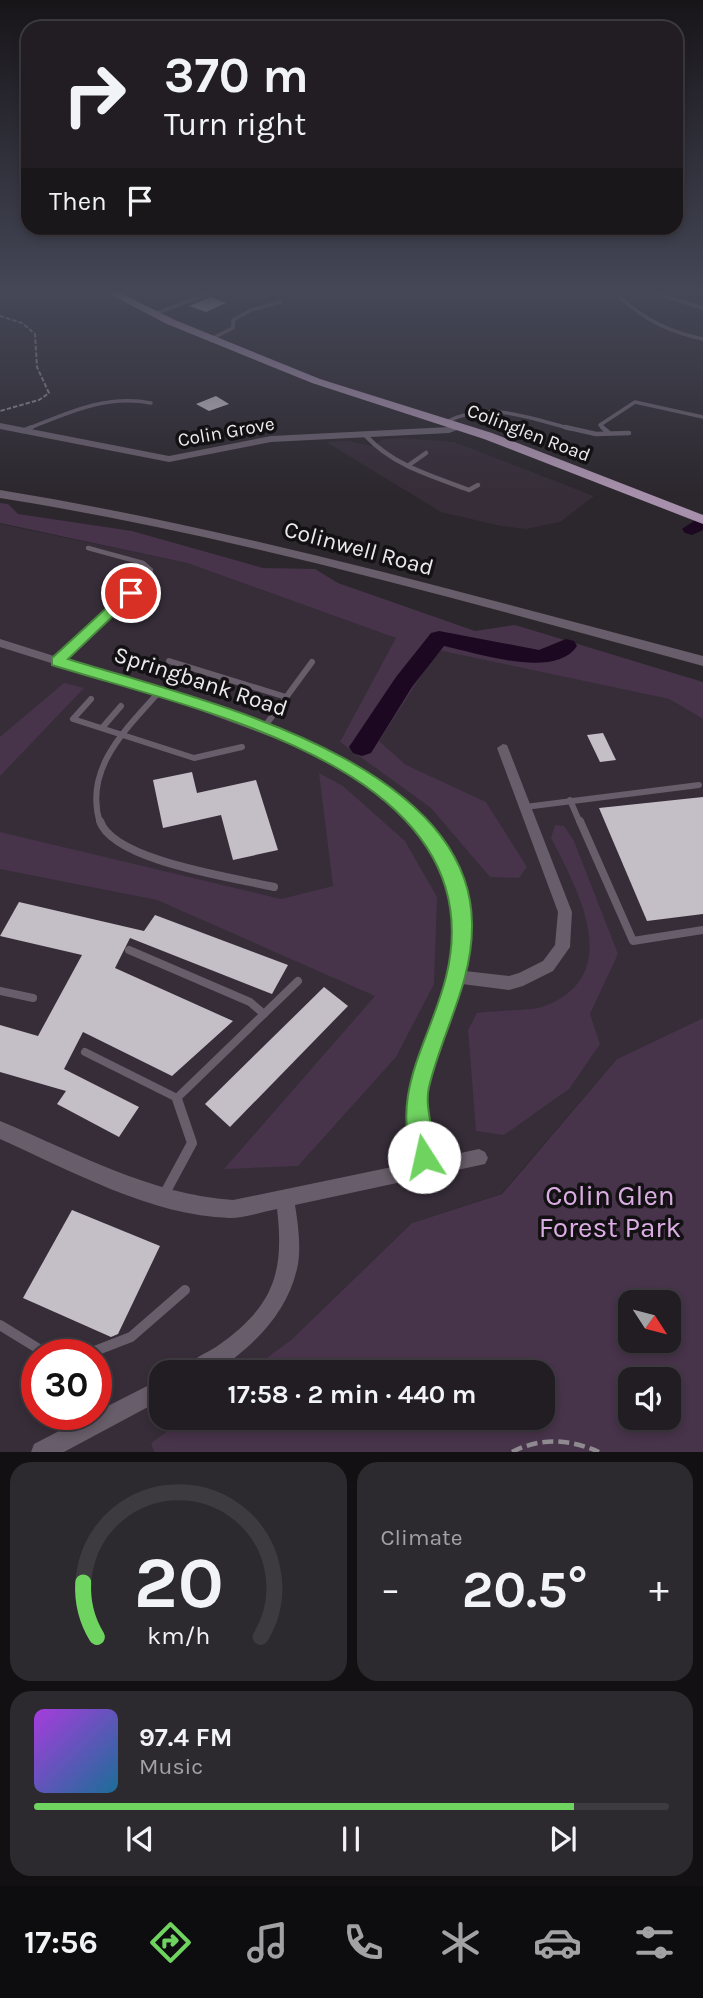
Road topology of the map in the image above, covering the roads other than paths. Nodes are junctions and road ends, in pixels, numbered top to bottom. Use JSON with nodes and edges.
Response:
{"nodes":[{"id":1,"x":262,"y":358,"type":"edge"},
{"id":2,"x":151,"y":403,"type":"dead end"},
{"id":3,"x":703,"y":417,"type":"edge"},
{"id":4,"x":446,"y":422,"type":"junction"},
{"id":5,"x":0,"y":426,"type":"edge"},
{"id":6,"x":461,"y":427,"type":"junction"},
{"id":7,"x":22,"y":431,"type":"junction"},
{"id":8,"x":609,"y":433,"type":"junction"},
{"id":9,"x":629,"y":433,"type":"dead end"},
{"id":10,"x":366,"y":436,"type":"junction"},
{"id":11,"x":426,"y":453,"type":"dead end"},
{"id":12,"x":409,"y":464,"type":"junction"},
{"id":13,"x":478,"y":485,"type":"dead end"},
{"id":14,"x":0,"y":494,"type":"edge"},
{"id":15,"x":698,"y":518,"type":"edge"},
{"id":16,"x":88,"y":548,"type":"dead end"},
{"id":17,"x":0,"y":643,"type":"edge"},
{"id":18,"x":57,"y":661,"type":"junction"},
{"id":19,"x":703,"y":661,"type":"edge"},
{"id":20,"x":169,"y":662,"type":"dead end"},
{"id":21,"x":312,"y":662,"type":"dead end"},
{"id":22,"x":159,"y":692,"type":"junction"},
{"id":23,"x":286,"y":697,"type":"junction"},
{"id":24,"x":91,"y":699,"type":"dead end"},
{"id":25,"x":121,"y":706,"type":"dead end"},
{"id":26,"x":265,"y":726,"type":"junction"},
{"id":27,"x":102,"y":728,"type":"junction"},
{"id":28,"x":123,"y":735,"type":"junction"},
{"id":29,"x":242,"y":747,"type":"dead end"},
{"id":30,"x":503,"y":748,"type":"dead end"},
{"id":31,"x":699,"y":785,"type":"dead end"},
{"id":32,"x":570,"y":800,"type":"junction"},
{"id":33,"x":525,"y":807,"type":"junction"},
{"id":34,"x":274,"y":887,"type":"dead end"},
{"id":35,"x":703,"y":930,"type":"edge"},
{"id":36,"x":129,"y":950,"type":"dead end"},
{"id":37,"x":456,"y":977,"type":"junction"},
{"id":38,"x":298,"y":981,"type":"dead end"},
{"id":39,"x":0,"y":991,"type":"edge"},
{"id":40,"x":33,"y":998,"type":"dead end"},
{"id":41,"x":264,"y":1014,"type":"junction"},
{"id":42,"x":85,"y":1052,"type":"dead end"},
{"id":43,"x":177,"y":1098,"type":"junction"},
{"id":44,"x":0,"y":1130,"type":"edge"},
{"id":45,"x":480,"y":1158,"type":"dead end"},
{"id":46,"x":427,"y":1169,"type":"junction"},
{"id":47,"x":163,"y":1198,"type":"junction"},
{"id":48,"x":285,"y":1198,"type":"junction"},
{"id":49,"x":185,"y":1290,"type":"dead end"},
{"id":50,"x":0,"y":1325,"type":"edge"},
{"id":51,"x":23,"y":1339,"type":"edge"},
{"id":52,"x":112,"y":1344,"type":"edge"},
{"id":53,"x":212,"y":1360,"type":"edge"},
{"id":54,"x":149,"y":1395,"type":"edge"},
{"id":55,"x":42,"y":1452,"type":"edge"}],
"edges":[{"from":1,"to":4,"type":"main road","name":"Colinglen Road"},
{"from":2,"to":7,"type":"lane"},
{"from":3,"to":8,"type":"lane"},
{"from":4,"to":6,"type":"main road","name":"Colinglen Road"},
{"from":4,"to":8,"type":"lane"},
{"from":5,"to":7,"type":"street","name":"Colin Grove"},
{"from":6,"to":10,"type":"street","name":"Colin Grove"},
{"from":6,"to":15,"type":"main road","name":"Colinglen Road"},
{"from":7,"to":10,"type":"street","name":"Colin Grove"},
{"from":8,"to":9,"type":"lane"},
{"from":10,"to":12,"type":"lane"},
{"from":11,"to":12,"type":"lane"},
{"from":12,"to":13,"type":"lane"},
{"from":14,"to":19,"type":"street","name":"Colinwell Road"},
{"from":16,"to":18,"type":"lane"},
{"from":17,"to":18,"type":"street","name":"Springbank Road"},
{"from":18,"to":22,"type":"street","name":"Springbank Road"},
{"from":20,"to":23,"type":"lane"},
{"from":21,"to":23,"type":"lane"},
{"from":22,"to":26,"type":"street","name":"Springbank Road"},
{"from":22,"to":28,"type":"lane"},
{"from":23,"to":26,"type":"lane"},
{"from":24,"to":27,"type":"lane"},
{"from":25,"to":27,"type":"lane"},
{"from":26,"to":37,"type":"street","name":"Springbank Road"},
{"from":27,"to":28,"type":"lane"},
{"from":28,"to":29,"type":"lane"},
{"from":28,"to":34,"type":"lane"},
{"from":30,"to":33,"type":"street"},
{"from":31,"to":32,"type":"lane"},
{"from":32,"to":33,"type":"lane"},
{"from":32,"to":35,"type":"lane"},
{"from":33,"to":37,"type":"street"},
{"from":36,"to":41,"type":"lane"},
{"from":37,"to":46,"type":"street","name":"Springbank Road"},
{"from":38,"to":41,"type":"lane"},
{"from":39,"to":40,"type":"lane"},
{"from":41,"to":43,"type":"lane"},
{"from":42,"to":43,"type":"lane"},
{"from":43,"to":47,"type":"lane"},
{"from":44,"to":47,"type":"street"},
{"from":45,"to":46,"type":"street"},
{"from":46,"to":48,"type":"street"},
{"from":47,"to":48,"type":"street"},
{"from":48,"to":53,"type":"street"},
{"from":49,"to":52,"type":"lane"},
{"from":50,"to":51,"type":"lane"},
{"from":54,"to":55,"type":"street"}]}
